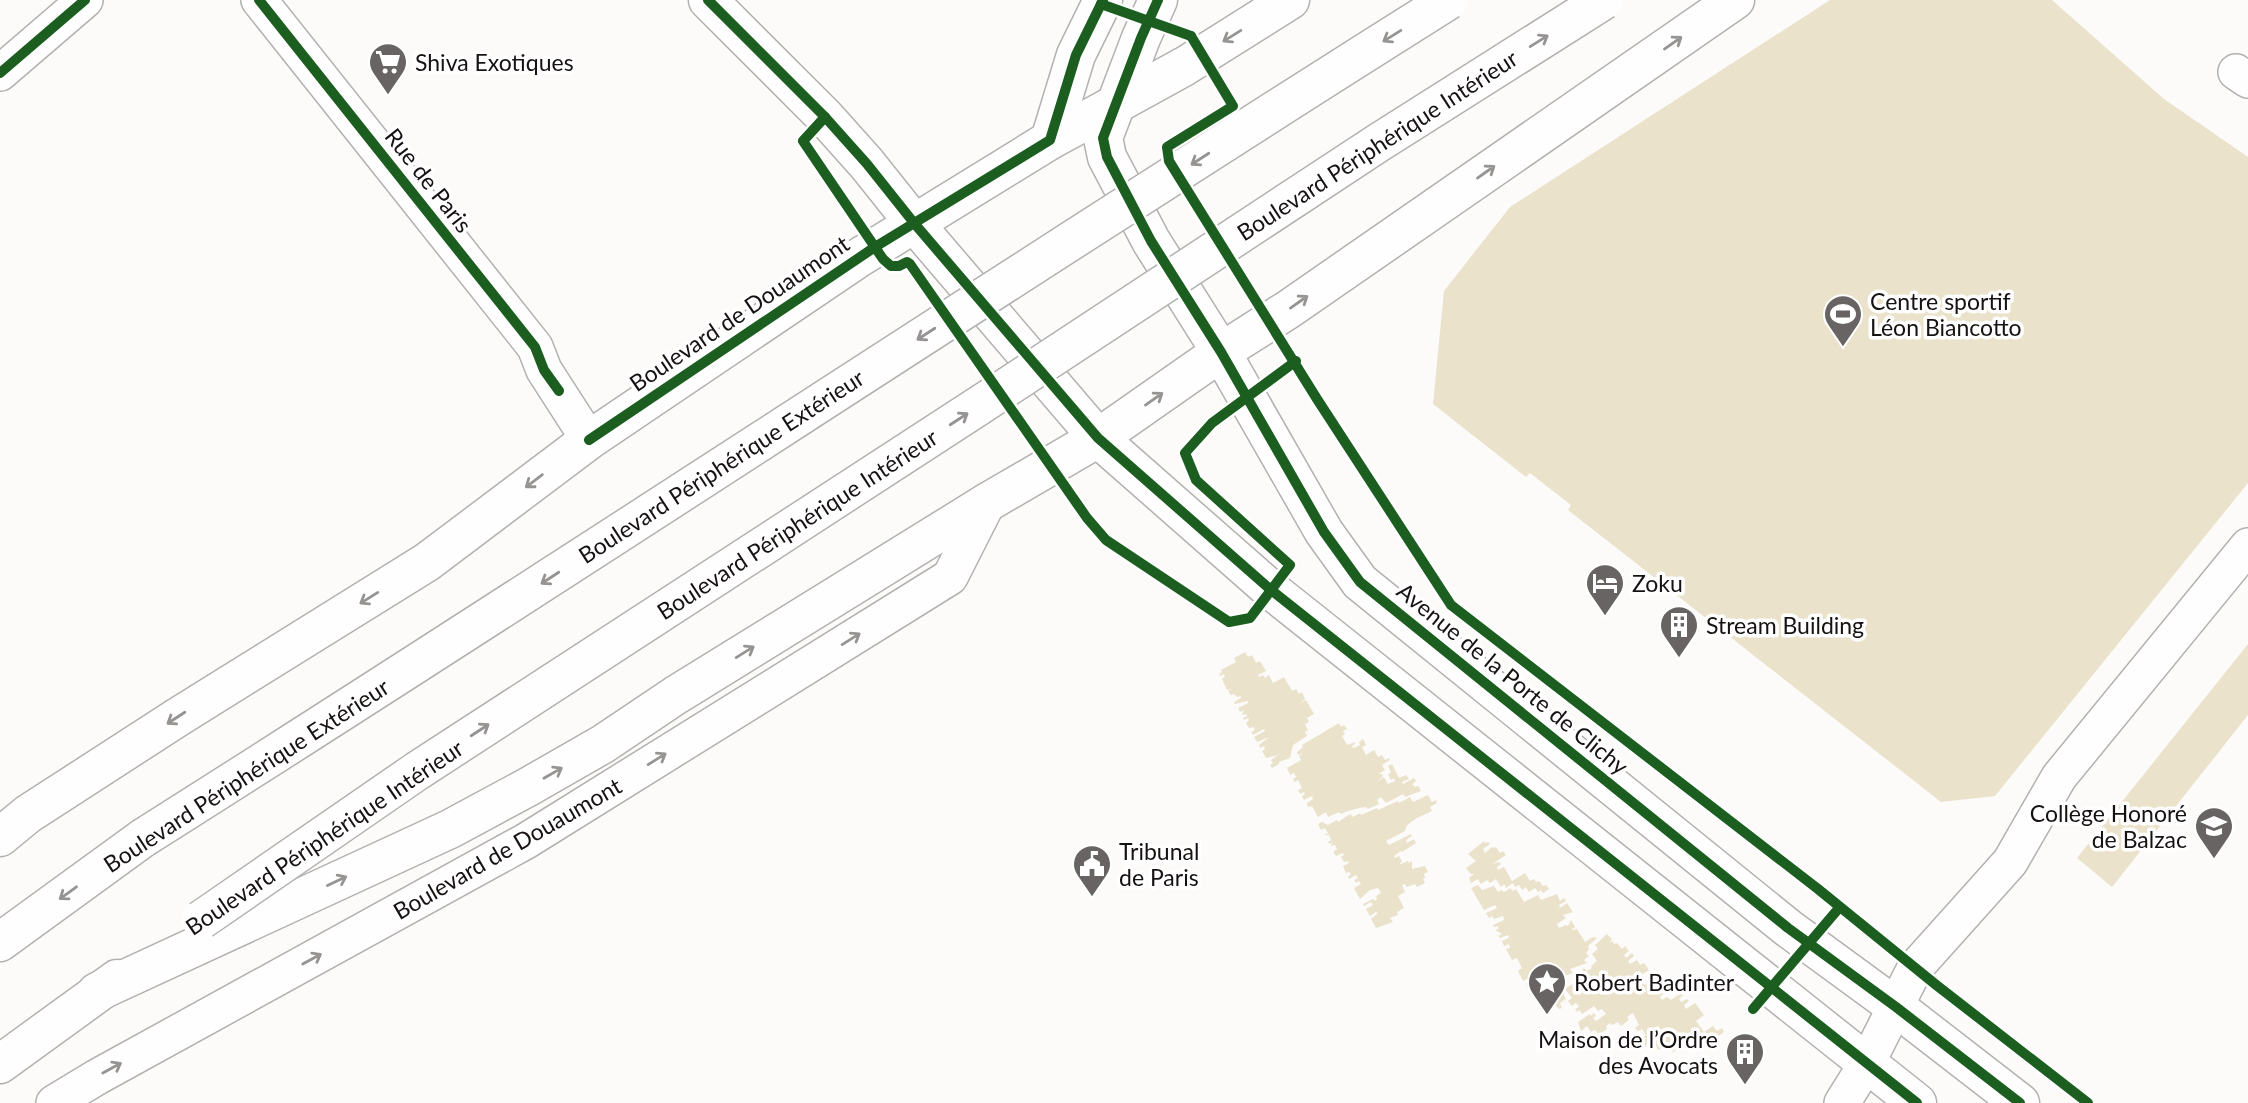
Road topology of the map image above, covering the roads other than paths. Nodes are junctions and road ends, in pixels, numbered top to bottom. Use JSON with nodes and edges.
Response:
{"nodes":[{"id":1,"x":85,"y":0,"type":"edge"},
{"id":2,"x":258,"y":0,"type":"edge"},
{"id":3,"x":708,"y":0,"type":"edge"},
{"id":4,"x":1103,"y":0,"type":"edge"},
{"id":5,"x":1158,"y":0,"type":"edge"},
{"id":6,"x":1290,"y":0,"type":"edge"},
{"id":7,"x":1449,"y":0,"type":"edge"},
{"id":8,"x":1604,"y":0,"type":"edge"},
{"id":9,"x":1724,"y":7,"type":"edge"},
{"id":10,"x":0,"y":73,"type":"edge"},
{"id":11,"x":1115,"y":104,"type":"junction"},
{"id":12,"x":1050,"y":139,"type":"junction"},
{"id":13,"x":914,"y":223,"type":"junction"},
{"id":14,"x":1221,"y":352,"type":"junction"},
{"id":15,"x":1098,"y":438,"type":"junction"},
{"id":16,"x":589,"y":440,"type":"junction"},
{"id":17,"x":988,"y":502,"type":"junction"},
{"id":18,"x":2248,"y":546,"type":"edge"},
{"id":19,"x":0,"y":837,"type":"edge"},
{"id":20,"x":0,"y":942,"type":"edge"},
{"id":21,"x":97,"y":992,"type":"junction"},
{"id":22,"x":1896,"y":1007,"type":"junction"},
{"id":23,"x":1867,"y":1063,"type":"junction"},
{"id":24,"x":0,"y":1065,"type":"edge"},
{"id":25,"x":54,"y":1103,"type":"edge"},
{"id":26,"x":1842,"y":1103,"type":"edge"},
{"id":27,"x":1917,"y":1103,"type":"edge"},
{"id":28,"x":2020,"y":1103,"type":"edge"}],
"edges":[{"from":1,"to":10,"type":"street"},
{"from":2,"to":16,"type":"street","name":"Rue de Paris"},
{"from":3,"to":13,"type":"main road"},
{"from":4,"to":12,"type":"main road"},
{"from":5,"to":11,"type":"main road","name":"Avenue de la Porte de Clichy"},
{"from":6,"to":11,"type":"main road","name":"Boulevard de Douaumont","one_way":true},
{"from":7,"to":20,"type":"main road","name":"Boulevard Périphérique Extérieur","one_way":true,"bridge":true},
{"from":21,"to":8,"type":"main road","name":"Boulevard Périphérique Intérieur","one_way":true,"bridge":true},
{"from":14,"to":9,"type":"main road","one_way":true},
{"from":11,"to":12,"type":"main road","name":"Boulevard de Douaumont"},
{"from":11,"to":14,"type":"main road","name":"Avenue de la Porte de Clichy"},
{"from":12,"to":13,"type":"main road","name":"Boulevard de Douaumont"},
{"from":13,"to":15,"type":"main road"},
{"from":13,"to":16,"type":"main road","name":"Boulevard de Douaumont"},
{"from":15,"to":14,"type":"main road","one_way":true},
{"from":14,"to":22,"type":"main road","name":"Avenue de la Porte de Clichy"},
{"from":15,"to":17,"type":"main road"},
{"from":15,"to":23,"type":"main road"},
{"from":16,"to":19,"type":"main road","name":"Boulevard de Douaumont","one_way":true},
{"from":21,"to":17,"type":"main road","one_way":true},
{"from":25,"to":17,"type":"street","name":"Boulevard de Douaumont","one_way":true},
{"from":18,"to":22,"type":"street"},
{"from":21,"to":24,"type":"main road","name":"Boulevard Périphérique Intérieur"},
{"from":22,"to":23,"type":"street"},
{"from":22,"to":28,"type":"main road","name":"Avenue de la Porte de Clichy"},
{"from":23,"to":26,"type":"street"},
{"from":23,"to":27,"type":"main road"}]}
